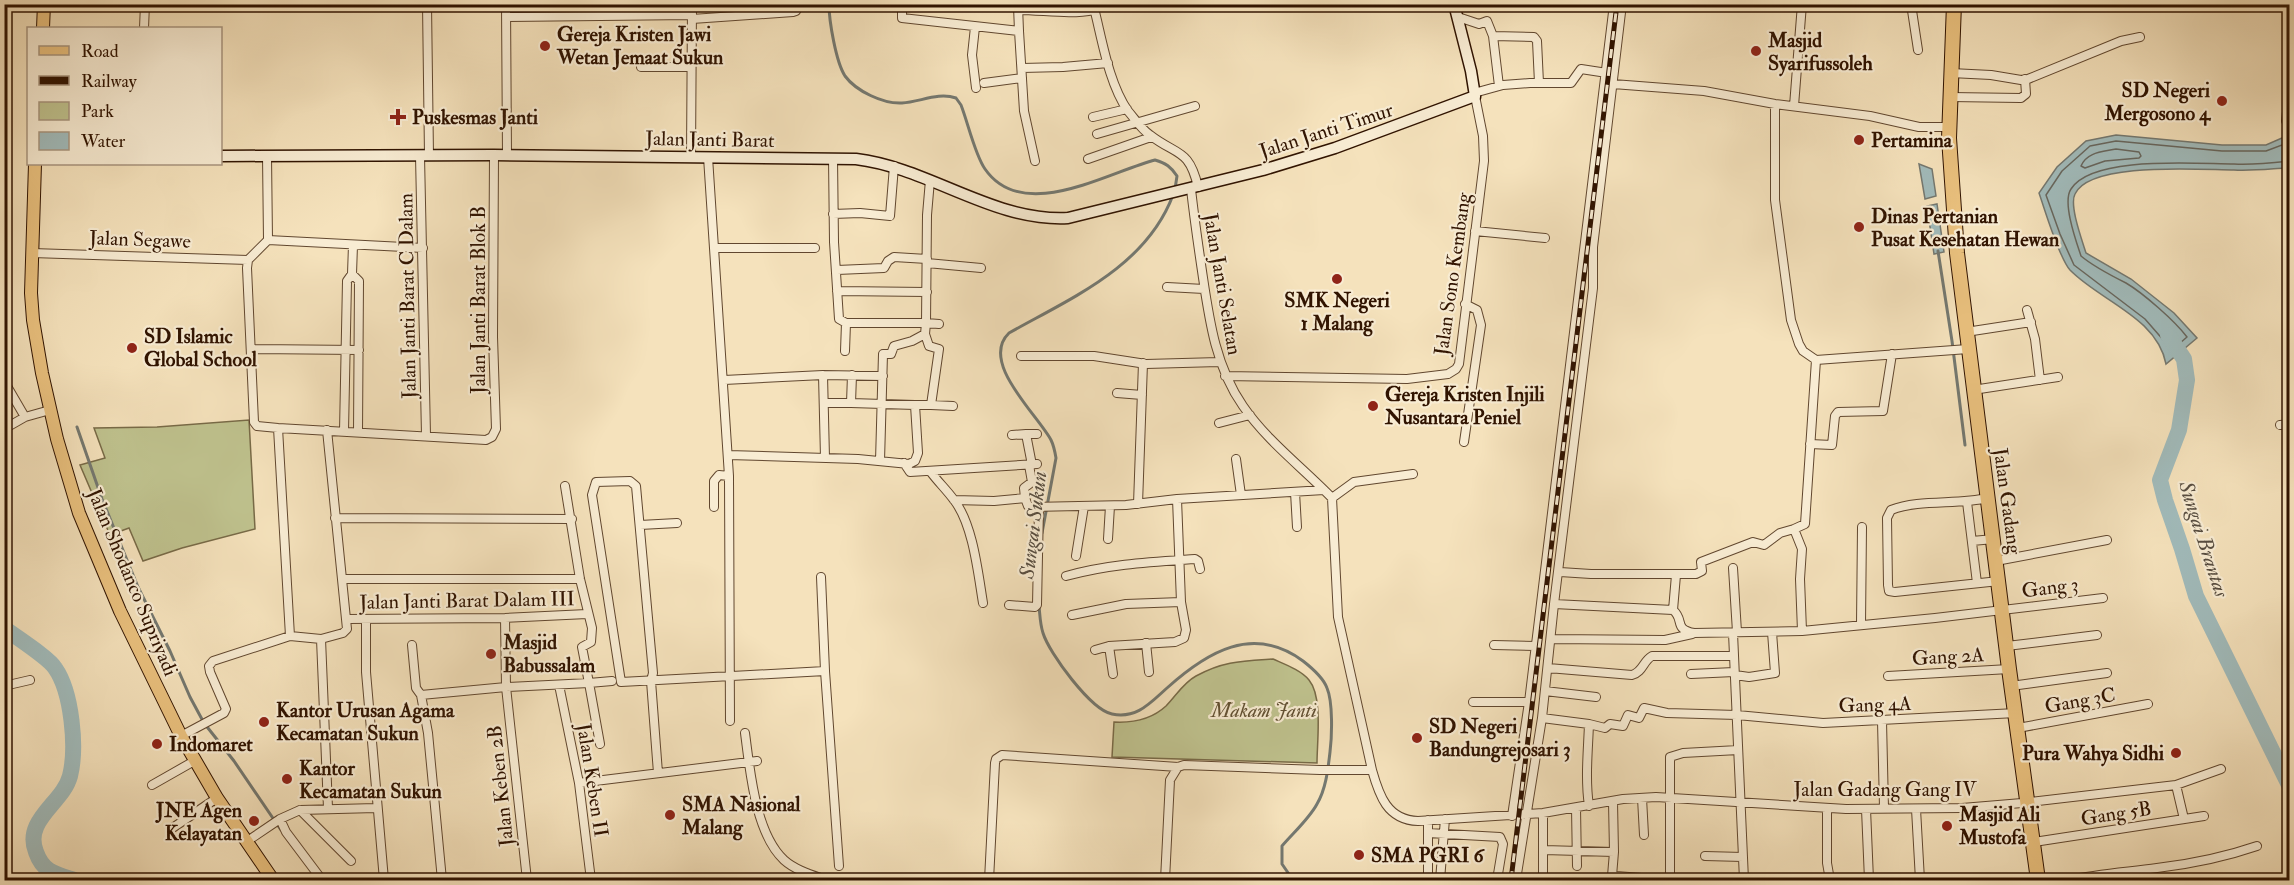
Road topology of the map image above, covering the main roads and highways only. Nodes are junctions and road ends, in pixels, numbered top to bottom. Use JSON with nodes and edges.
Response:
{"nodes":[{"id":1,"x":1954,"y":4,"type":"edge"},
{"id":2,"x":44,"y":6,"type":"edge"},
{"id":3,"x":43,"y":27,"type":"edge"},
{"id":4,"x":35,"y":165,"type":"edge"},
{"id":5,"x":273,"y":880,"type":"edge"},
{"id":6,"x":2038,"y":880,"type":"edge"}],
"edges":[{"from":1,"to":6,"type":"highway","name":"Jalan Gadang"},
{"from":2,"to":3,"type":"main road"},
{"from":4,"to":5,"type":"main road","name":"Jalan Shodanco Supriyadi"}]}
